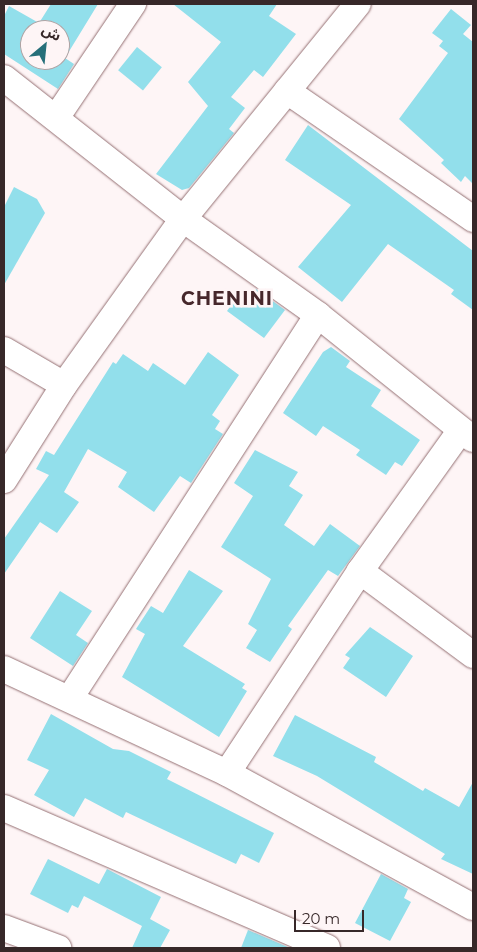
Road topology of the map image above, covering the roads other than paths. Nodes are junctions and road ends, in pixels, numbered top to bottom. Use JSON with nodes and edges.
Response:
{"nodes":[{"id":1,"x":133,"y":4,"type":"edge"},
{"id":2,"x":358,"y":4,"type":"edge"},
{"id":3,"x":4,"y":78,"type":"edge"},
{"id":4,"x":287,"y":91,"type":"junction"},
{"id":5,"x":56,"y":118,"type":"junction"},
{"id":6,"x":183,"y":219,"type":"junction"},
{"id":7,"x":473,"y":219,"type":"edge"},
{"id":8,"x":318,"y":315,"type":"junction"},
{"id":9,"x":4,"y":350,"type":"edge"},
{"id":10,"x":64,"y":385,"type":"junction"},
{"id":11,"x":467,"y":434,"type":"edge"},
{"id":12,"x":4,"y":480,"type":"edge"},
{"id":13,"x":360,"y":571,"type":"junction"},
{"id":14,"x":473,"y":655,"type":"edge"},
{"id":15,"x":4,"y":669,"type":"edge"},
{"id":16,"x":70,"y":698,"type":"junction"},
{"id":17,"x":226,"y":773,"type":"junction"},
{"id":18,"x":4,"y":808,"type":"edge"},
{"id":19,"x":473,"y":907,"type":"edge"},
{"id":20,"x":4,"y":928,"type":"edge"},
{"id":21,"x":58,"y":948,"type":"edge"},
{"id":22,"x":327,"y":948,"type":"edge"}],
"edges":[{"from":1,"to":5,"type":"street"},
{"from":2,"to":4,"type":"street"},
{"from":3,"to":5,"type":"street"},
{"from":4,"to":6,"type":"street"},
{"from":4,"to":7,"type":"street"},
{"from":5,"to":6,"type":"street"},
{"from":6,"to":8,"type":"street"},
{"from":6,"to":10,"type":"street"},
{"from":8,"to":11,"type":"street"},
{"from":8,"to":16,"type":"street"},
{"from":9,"to":10,"type":"street"},
{"from":10,"to":12,"type":"street"},
{"from":11,"to":13,"type":"street"},
{"from":13,"to":14,"type":"street"},
{"from":13,"to":17,"type":"street"},
{"from":15,"to":16,"type":"street"},
{"from":16,"to":17,"type":"street"},
{"from":17,"to":19,"type":"street"},
{"from":18,"to":22,"type":"street"},
{"from":20,"to":21,"type":"street"}]}
